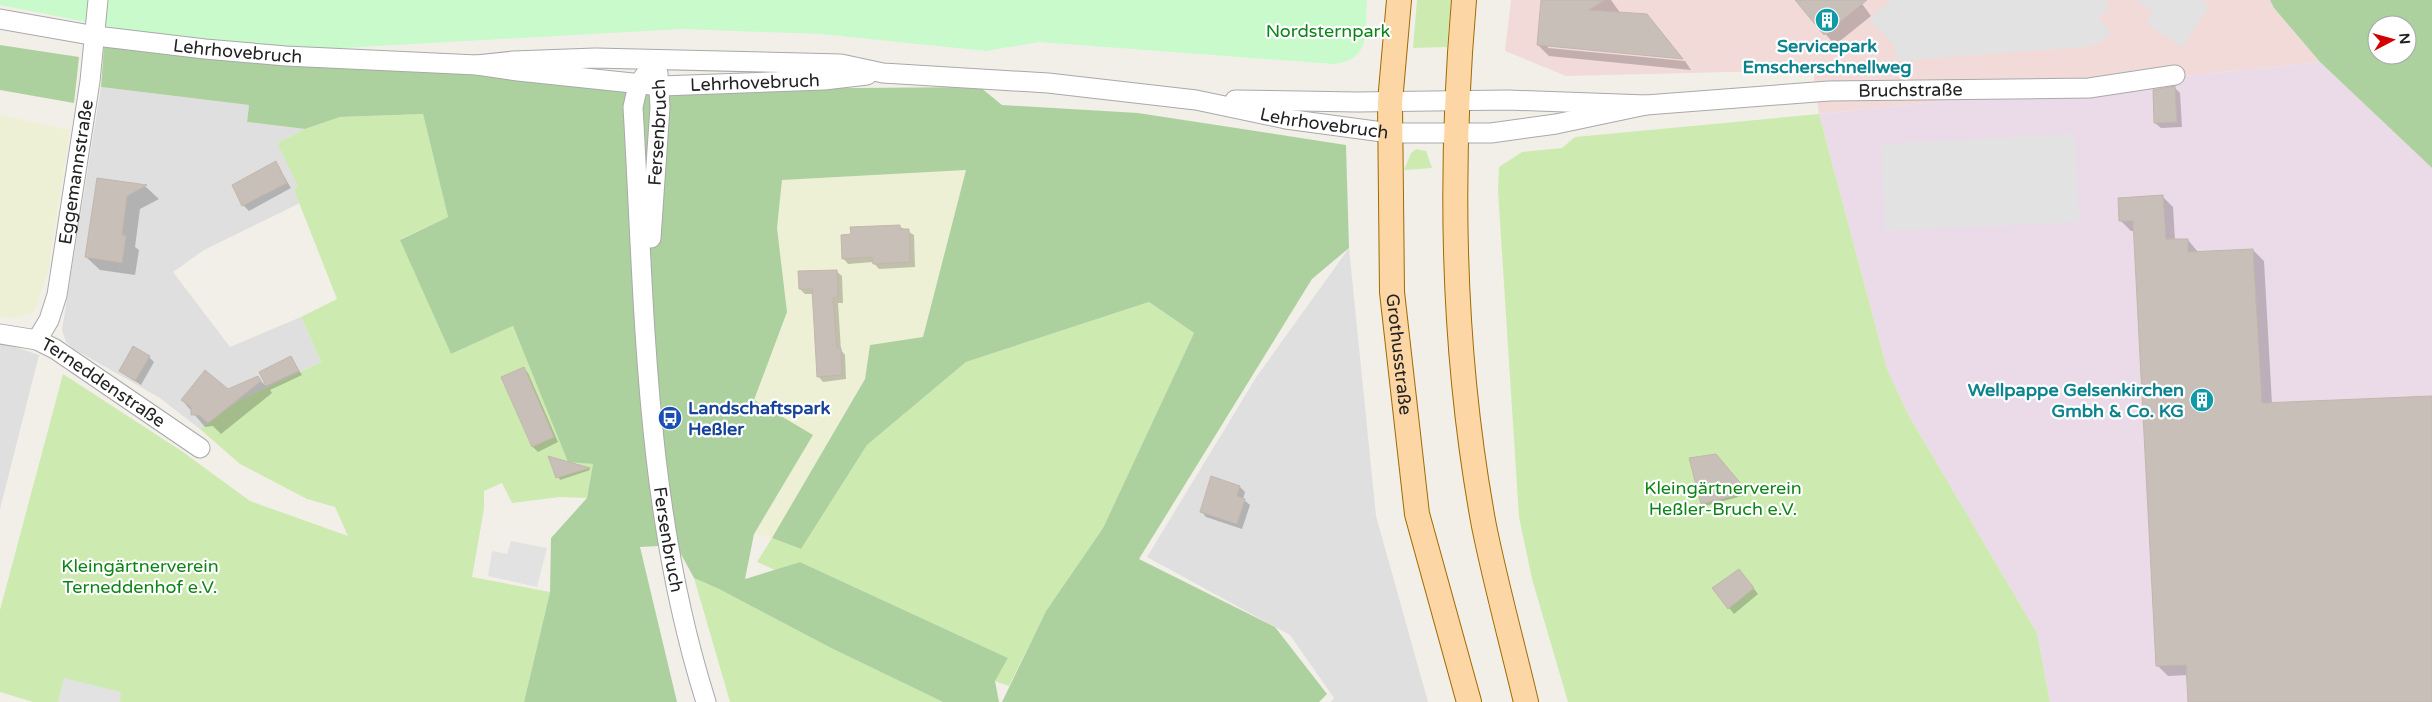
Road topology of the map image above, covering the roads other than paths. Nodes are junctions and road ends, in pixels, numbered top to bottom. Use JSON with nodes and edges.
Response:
{"nodes":[{"id":1,"x":98,"y":0,"type":"edge"},
{"id":2,"x":1399,"y":0,"type":"edge"},
{"id":3,"x":1464,"y":0,"type":"edge"},
{"id":4,"x":0,"y":19,"type":"edge"},
{"id":5,"x":96,"y":36,"type":"junction"},
{"id":6,"x":656,"y":60,"type":"junction"},
{"id":7,"x":477,"y":65,"type":"junction"},
{"id":8,"x":883,"y":73,"type":"junction"},
{"id":9,"x":2175,"y":76,"type":"dead end"},
{"id":10,"x":638,"y":85,"type":"junction"},
{"id":11,"x":661,"y":86,"type":"junction"},
{"id":12,"x":1196,"y":100,"type":"junction"},
{"id":13,"x":1457,"y":101,"type":"junction"},
{"id":14,"x":1390,"y":102,"type":"junction"},
{"id":15,"x":1646,"y":105,"type":"junction"},
{"id":16,"x":1390,"y":133,"type":"junction"},
{"id":17,"x":1455,"y":134,"type":"junction"},
{"id":18,"x":645,"y":314,"type":"junction"},
{"id":19,"x":0,"y":334,"type":"edge"},
{"id":20,"x":38,"y":340,"type":"junction"},
{"id":21,"x":200,"y":448,"type":"dead end"},
{"id":22,"x":706,"y":702,"type":"edge"},
{"id":23,"x":1469,"y":702,"type":"edge"},
{"id":24,"x":1526,"y":702,"type":"edge"}],
"edges":[{"from":1,"to":5,"type":"street","name":"Eggemannstraße"},
{"from":2,"to":14,"type":"main road","name":"Grothusstraße"},
{"from":3,"to":13,"type":"main road"},
{"from":4,"to":5,"type":"street","name":"Lehrhovebruch"},
{"from":5,"to":7,"type":"street","name":"Lehrhovebruch"},
{"from":5,"to":20,"type":"street","name":"Eggemannstraße"},
{"from":6,"to":7,"type":"street","name":"Lehrhovebruch"},
{"from":6,"to":8,"type":"street","name":"Lehrhovebruch"},
{"from":6,"to":10,"type":"street","name":"Fersenbruch"},
{"from":6,"to":11,"type":"street","name":"Fersenbruch"},
{"from":7,"to":10,"type":"street","name":"Lehrhovebruch"},
{"from":8,"to":11,"type":"street","name":"Lehrhovebruch"},
{"from":8,"to":12,"type":"street","name":"Lehrhovebruch"},
{"from":9,"to":15,"type":"street","name":"Bruchstraße"},
{"from":10,"to":11,"type":"street","name":"Lehrhovebruch"},
{"from":10,"to":18,"type":"street","name":"Fersenbruch"},
{"from":11,"to":18,"type":"street","name":"Fersenbruch"},
{"from":12,"to":14,"type":"street","name":"Lehrhovebruch"},
{"from":12,"to":16,"type":"street","name":"Lehrhovebruch"},
{"from":13,"to":14,"type":"street","name":"Lehrhovebruch"},
{"from":13,"to":15,"type":"street","name":"Bruchstraße"},
{"from":13,"to":17,"type":"main road"},
{"from":14,"to":16,"type":"main road","name":"Grothusstraße"},
{"from":15,"to":17,"type":"street","name":"Bruchstraße"},
{"from":16,"to":17,"type":"street","name":"Lehrhovebruch"},
{"from":16,"to":23,"type":"main road","name":"Grothusstraße"},
{"from":17,"to":24,"type":"main road"},
{"from":18,"to":22,"type":"street","name":"Fersenbruch"},
{"from":19,"to":20,"type":"street","name":"Terneddenstraße"},
{"from":20,"to":21,"type":"street","name":"Terneddenstraße"}]}
